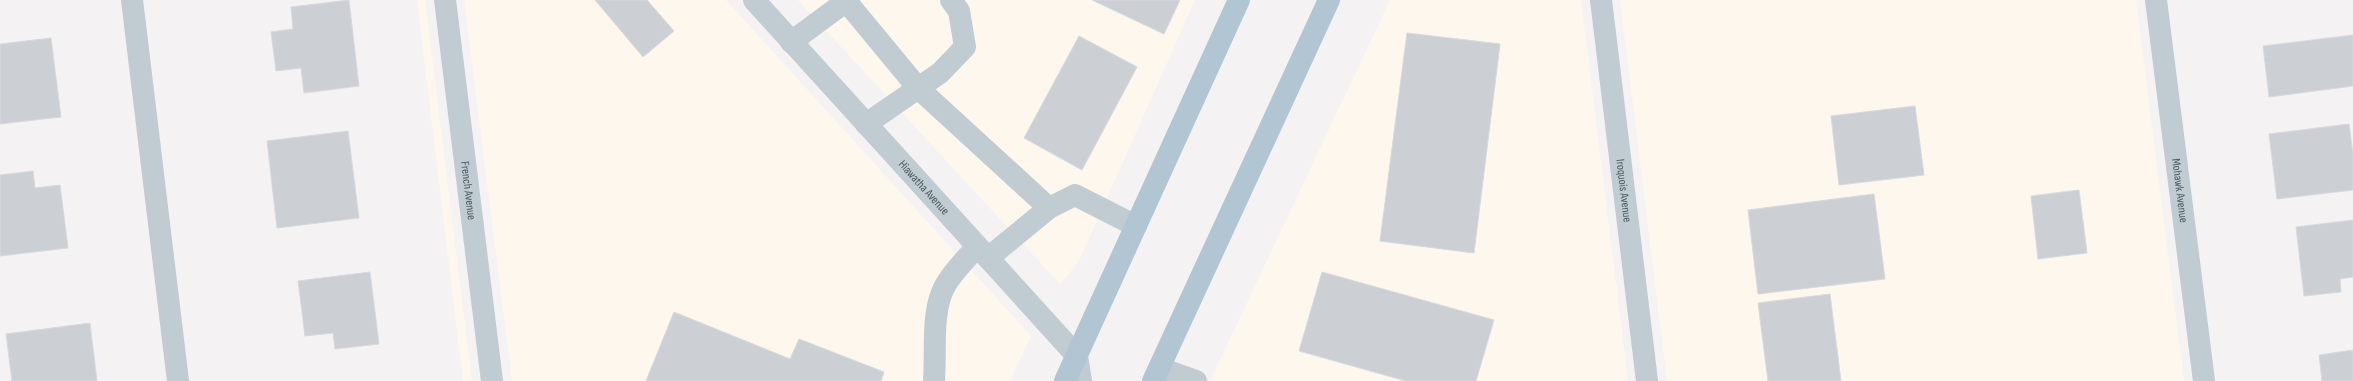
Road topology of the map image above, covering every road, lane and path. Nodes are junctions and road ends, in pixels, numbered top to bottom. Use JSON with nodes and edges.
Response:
{"nodes":[{"id":1,"x":132,"y":0,"type":"edge"},
{"id":2,"x":445,"y":0,"type":"edge"},
{"id":3,"x":754,"y":0,"type":"edge"},
{"id":4,"x":951,"y":0,"type":"edge"},
{"id":5,"x":1239,"y":0,"type":"edge"},
{"id":6,"x":1329,"y":0,"type":"edge"},
{"id":7,"x":1601,"y":0,"type":"edge"},
{"id":8,"x":2156,"y":0,"type":"edge"},
{"id":9,"x":847,"y":1,"type":"edge"},
{"id":10,"x":791,"y":42,"type":"junction"},
{"id":11,"x":918,"y":88,"type":"junction"},
{"id":12,"x":866,"y":124,"type":"junction"},
{"id":13,"x":1049,"y":208,"type":"junction"},
{"id":14,"x":1136,"y":226,"type":"junction"},
{"id":15,"x":983,"y":252,"type":"junction"},
{"id":16,"x":1076,"y":356,"type":"junction"},
{"id":17,"x":1157,"y":374,"type":"edge"},
{"id":18,"x":178,"y":381,"type":"edge"},
{"id":19,"x":492,"y":381,"type":"edge"},
{"id":20,"x":934,"y":381,"type":"edge"},
{"id":21,"x":1065,"y":381,"type":"edge"},
{"id":22,"x":1081,"y":381,"type":"edge"},
{"id":23,"x":1196,"y":381,"type":"edge"},
{"id":24,"x":1648,"y":381,"type":"edge"},
{"id":25,"x":2204,"y":381,"type":"edge"}],
"edges":[{"from":1,"to":18,"type":"street"},
{"from":2,"to":19,"type":"street","name":"French Avenue"},
{"from":3,"to":10,"type":"street","name":"Hiawatha Avenue"},
{"from":4,"to":11,"type":"street"},
{"from":5,"to":14,"type":"main road"},
{"from":6,"to":17,"type":"main road"},
{"from":7,"to":24,"type":"street","name":"Iroquois Avenue"},
{"from":8,"to":25,"type":"street","name":"Mohawk Avenue"},
{"from":9,"to":10,"type":"street"},
{"from":9,"to":11,"type":"street"},
{"from":10,"to":12,"type":"street","name":"Hiawatha Avenue"},
{"from":11,"to":12,"type":"street"},
{"from":11,"to":13,"type":"street"},
{"from":12,"to":15,"type":"street","name":"Hiawatha Avenue"},
{"from":13,"to":14,"type":"street"},
{"from":13,"to":15,"type":"street"},
{"from":14,"to":16,"type":"main road"},
{"from":15,"to":16,"type":"street","name":"Hiawatha Avenue"},
{"from":15,"to":20,"type":"street"},
{"from":16,"to":21,"type":"main road"},
{"from":16,"to":22,"type":"street"},
{"from":17,"to":23,"type":"street"}]}
